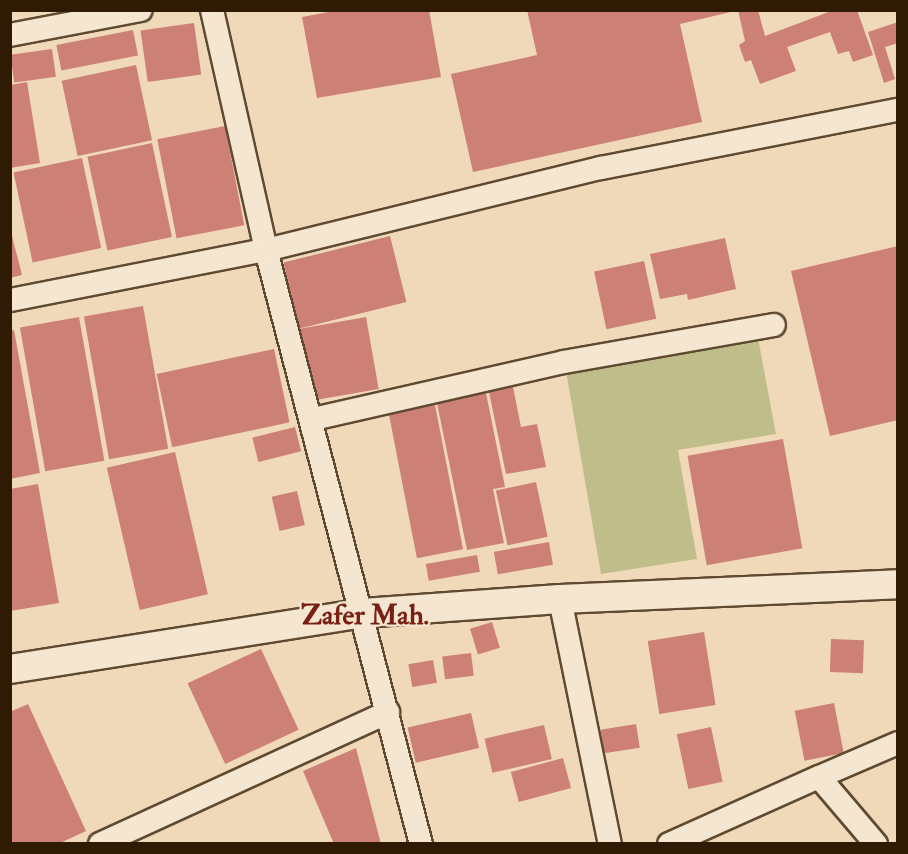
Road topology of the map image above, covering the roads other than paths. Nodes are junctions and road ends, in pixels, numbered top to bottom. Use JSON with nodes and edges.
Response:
{"nodes":[{"id":1,"x":141,"y":10,"type":"edge"},
{"id":2,"x":212,"y":10,"type":"edge"},
{"id":3,"x":10,"y":34,"type":"edge"},
{"id":4,"x":897,"y":110,"type":"edge"},
{"id":5,"x":267,"y":250,"type":"junction"},
{"id":6,"x":10,"y":300,"type":"edge"},
{"id":7,"x":774,"y":325,"type":"dead end"},
{"id":8,"x":314,"y":420,"type":"junction"},
{"id":9,"x":897,"y":584,"type":"edge"},
{"id":10,"x":560,"y":599,"type":"junction"},
{"id":11,"x":363,"y":613,"type":"junction"},
{"id":12,"x":10,"y":669,"type":"edge"},
{"id":13,"x":388,"y":712,"type":"junction"},
{"id":14,"x":897,"y":743,"type":"edge"},
{"id":15,"x":819,"y":777,"type":"junction"},
{"id":16,"x":100,"y":843,"type":"edge"},
{"id":17,"x":421,"y":843,"type":"edge"},
{"id":18,"x":610,"y":843,"type":"edge"},
{"id":19,"x":669,"y":843,"type":"edge"},
{"id":20,"x":876,"y":843,"type":"edge"}],
"edges":[{"from":1,"to":3,"type":"street"},
{"from":2,"to":5,"type":"street"},
{"from":4,"to":5,"type":"street"},
{"from":5,"to":6,"type":"street"},
{"from":5,"to":8,"type":"street"},
{"from":7,"to":8,"type":"street"},
{"from":8,"to":11,"type":"street"},
{"from":9,"to":10,"type":"street"},
{"from":10,"to":11,"type":"street"},
{"from":10,"to":18,"type":"street"},
{"from":11,"to":12,"type":"street"},
{"from":11,"to":13,"type":"street"},
{"from":13,"to":16,"type":"street"},
{"from":13,"to":17,"type":"street"},
{"from":14,"to":15,"type":"street"},
{"from":15,"to":19,"type":"street"},
{"from":15,"to":20,"type":"street"}]}
